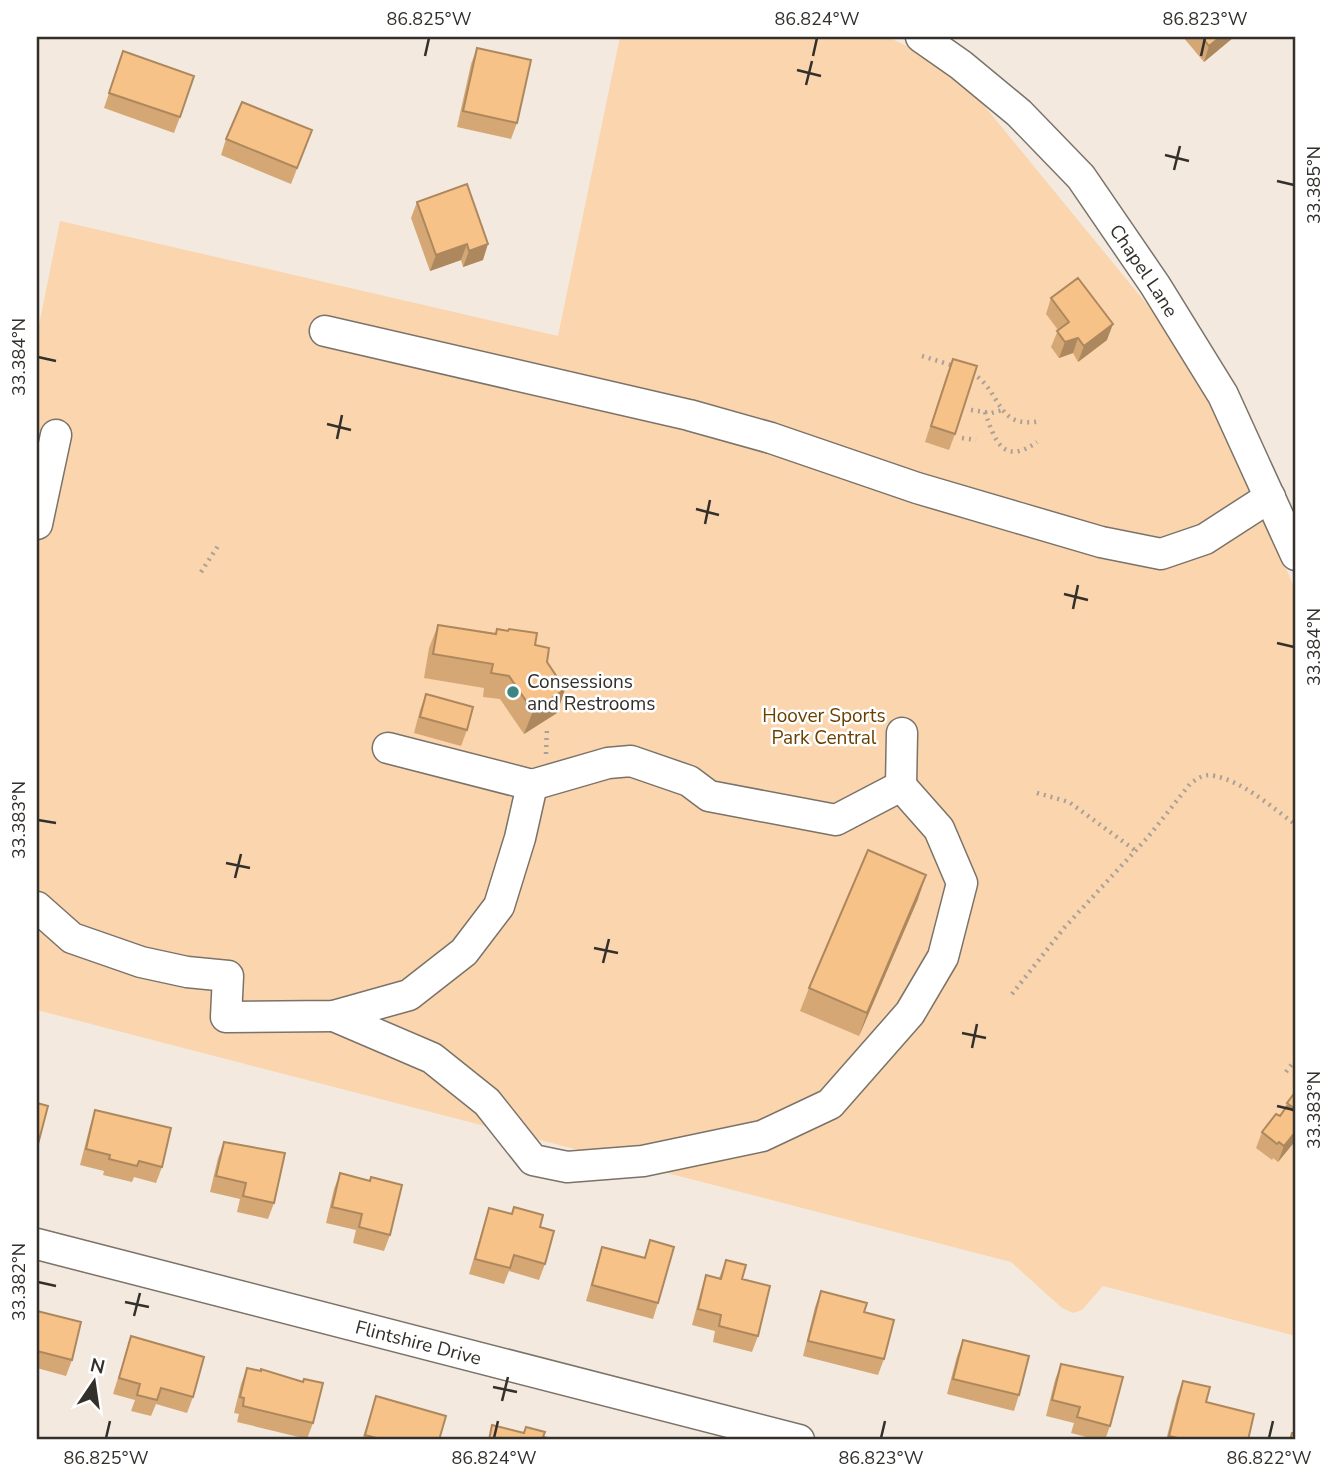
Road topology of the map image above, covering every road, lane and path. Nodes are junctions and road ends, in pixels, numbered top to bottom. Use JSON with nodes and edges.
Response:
{"nodes":[{"id":1,"x":921,"y":37,"type":"edge"},
{"id":2,"x":325,"y":331,"type":"dead end"},
{"id":3,"x":922,"y":356,"type":"dead end"},
{"id":4,"x":958,"y":367,"type":"edge"},
{"id":5,"x":970,"y":371,"type":"edge"},
{"id":6,"x":971,"y":410,"type":"dead end"},
{"id":7,"x":1003,"y":410,"type":"junction"},
{"id":8,"x":985,"y":412,"type":"junction"},
{"id":9,"x":1041,"y":421,"type":"dead end"},
{"id":10,"x":56,"y":435,"type":"dead end"},
{"id":11,"x":962,"y":438,"type":"dead end"},
{"id":12,"x":976,"y":440,"type":"dead end"},
{"id":13,"x":1037,"y":442,"type":"dead end"},
{"id":14,"x":1270,"y":498,"type":"junction"},
{"id":15,"x":37,"y":524,"type":"edge"},
{"id":16,"x":218,"y":546,"type":"dead end"},
{"id":17,"x":1296,"y":555,"type":"edge"},
{"id":18,"x":201,"y":572,"type":"dead end"},
{"id":19,"x":902,"y":733,"type":"dead end"},
{"id":20,"x":388,"y":748,"type":"dead end"},
{"id":21,"x":532,"y":785,"type":"junction"},
{"id":22,"x":901,"y":786,"type":"junction"},
{"id":23,"x":1037,"y":793,"type":"dead end"},
{"id":24,"x":1296,"y":825,"type":"edge"},
{"id":25,"x":1136,"y":851,"type":"junction"},
{"id":26,"x":37,"y":906,"type":"edge"},
{"id":27,"x":1012,"y":994,"type":"dead end"},
{"id":28,"x":334,"y":1016,"type":"junction"},
{"id":29,"x":1296,"y":1059,"type":"edge"},
{"id":30,"x":1286,"y":1072,"type":"dead end"},
{"id":31,"x":37,"y":1244,"type":"edge"},
{"id":32,"x":799,"y":1440,"type":"edge"}],
"edges":[{"from":1,"to":14,"type":"street","name":"Chapel Lane"},
{"from":2,"to":14,"type":"street"},
{"from":3,"to":4,"type":"path"},
{"from":5,"to":7,"type":"path"},
{"from":6,"to":8,"type":"path"},
{"from":7,"to":8,"type":"path"},
{"from":7,"to":9,"type":"path"},
{"from":8,"to":13,"type":"path"},
{"from":10,"to":15,"type":"street"},
{"from":11,"to":12,"type":"path"},
{"from":14,"to":17,"type":"street","name":"Chapel Lane"},
{"from":16,"to":18,"type":"path"},
{"from":19,"to":22,"type":"street"},
{"from":20,"to":21,"type":"street"},
{"from":21,"to":22,"type":"street"},
{"from":21,"to":28,"type":"street"},
{"from":22,"to":28,"type":"street"},
{"from":23,"to":25,"type":"path"},
{"from":24,"to":25,"type":"path"},
{"from":25,"to":27,"type":"path"},
{"from":26,"to":28,"type":"street"},
{"from":29,"to":30,"type":"path"},
{"from":31,"to":32,"type":"street","name":"Flintshire Drive"}]}
